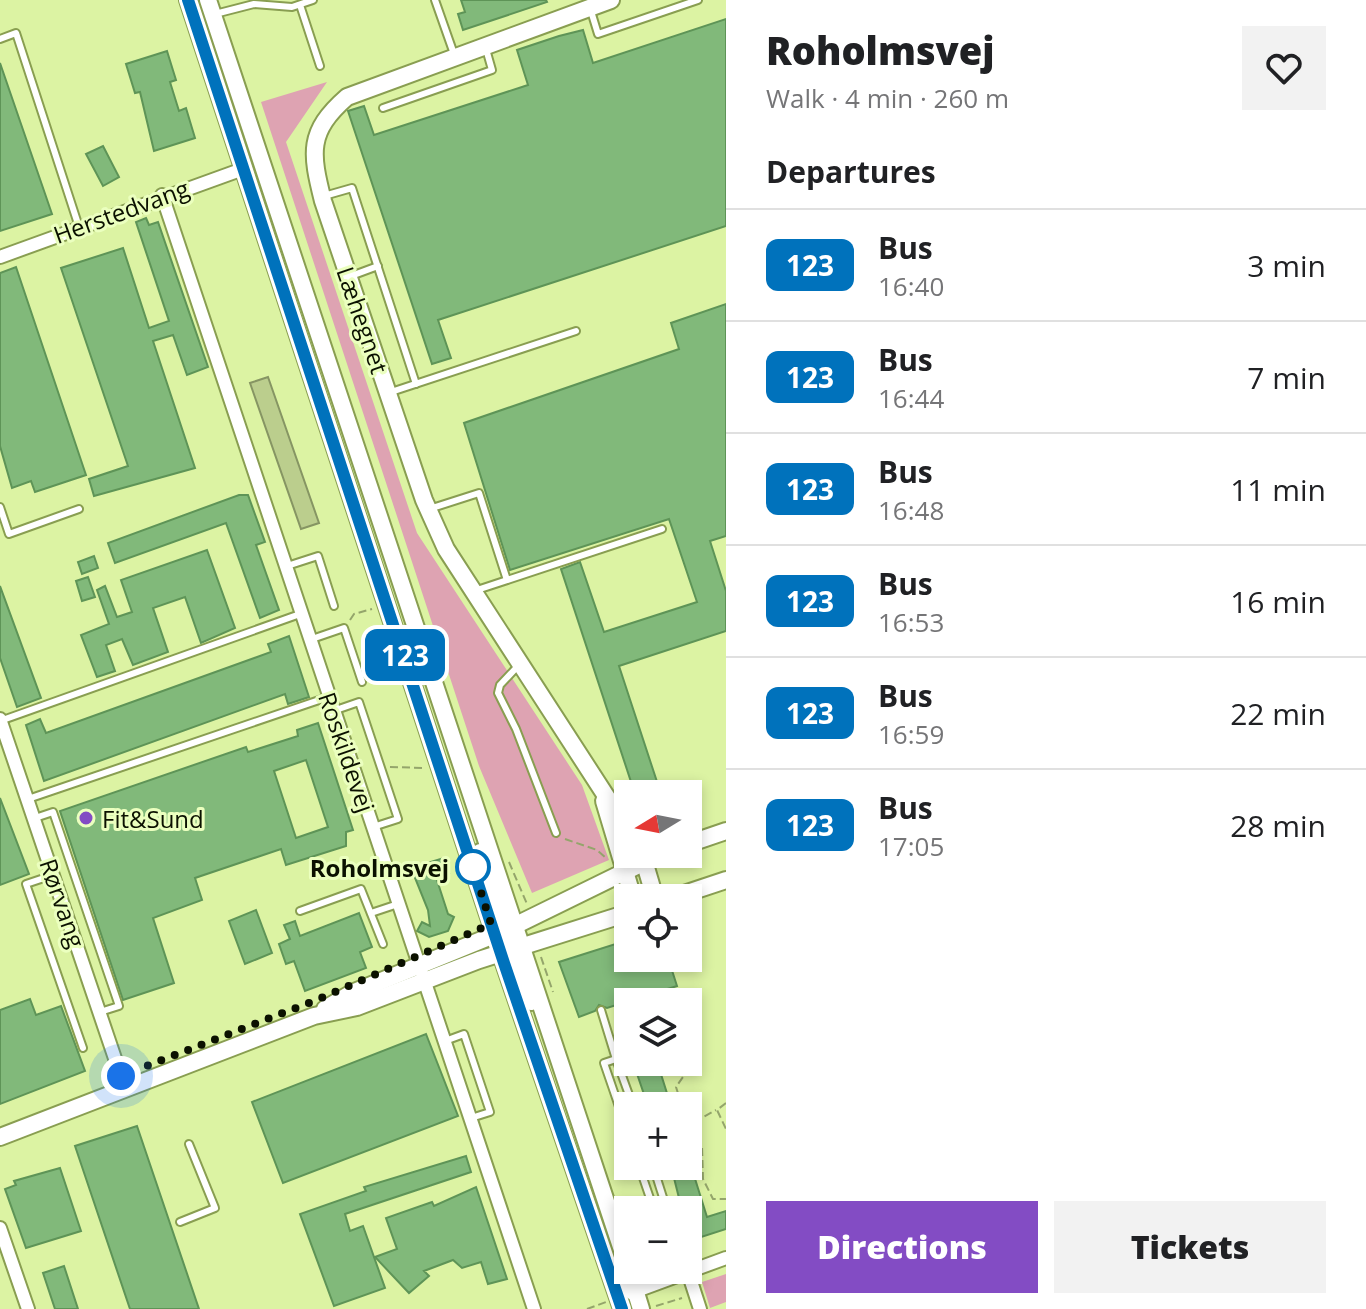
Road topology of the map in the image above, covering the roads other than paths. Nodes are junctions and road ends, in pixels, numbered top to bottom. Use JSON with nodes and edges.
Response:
{"nodes":[{"id":1,"x":188,"y":0,"type":"edge"},
{"id":2,"x":313,"y":0,"type":"edge"},
{"id":3,"x":435,"y":0,"type":"edge"},
{"id":4,"x":698,"y":0,"type":"edge"},
{"id":5,"x":597,"y":3,"type":"edge"},
{"id":6,"x":300,"y":5,"type":"junction"},
{"id":7,"x":210,"y":8,"type":"edge"},
{"id":8,"x":0,"y":39,"type":"edge"},
{"id":9,"x":485,"y":46,"type":"junction"},
{"id":10,"x":456,"y":57,"type":"junction"},
{"id":11,"x":320,"y":66,"type":"dead end"},
{"id":12,"x":383,"y":108,"type":"dead end"},
{"id":13,"x":243,"y":169,"type":"junction"},
{"id":14,"x":162,"y":195,"type":"junction"},
{"id":15,"x":322,"y":197,"type":"junction"},
{"id":16,"x":79,"y":227,"type":"junction"},
{"id":17,"x":0,"y":257,"type":"edge"},
{"id":18,"x":378,"y":266,"type":"junction"},
{"id":19,"x":349,"y":277,"type":"junction"},
{"id":20,"x":576,"y":331,"type":"dead end"},
{"id":21,"x":416,"y":384,"type":"junction"},
{"id":22,"x":388,"y":393,"type":"junction"},
{"id":23,"x":0,"y":507,"type":"edge"},
{"id":24,"x":79,"y":509,"type":"dead end"},
{"id":25,"x":428,"y":509,"type":"junction"},
{"id":26,"x":662,"y":529,"type":"dead end"},
{"id":27,"x":284,"y":567,"type":"junction"},
{"id":28,"x":507,"y":580,"type":"junction"},
{"id":29,"x":474,"y":592,"type":"junction"},
{"id":30,"x":334,"y":606,"type":"dead end"},
{"id":31,"x":300,"y":614,"type":"junction"},
{"id":32,"x":309,"y":640,"type":"junction"},
{"id":33,"x":521,"y":664,"type":"junction"},
{"id":34,"x":362,"y":682,"type":"road end"},
{"id":35,"x":328,"y":697,"type":"junction"},
{"id":36,"x":333,"y":711,"type":"junction"},
{"id":37,"x":0,"y":720,"type":"edge"},
{"id":38,"x":600,"y":784,"type":"junction"},
{"id":39,"x":28,"y":799,"type":"junction"},
{"id":40,"x":614,"y":807,"type":"edge"},
{"id":41,"x":35,"y":818,"type":"junction"},
{"id":42,"x":373,"y":827,"type":"junction"},
{"id":43,"x":726,"y":831,"type":"edge"},
{"id":44,"x":556,"y":833,"type":"road end"},
{"id":45,"x":702,"y":839,"type":"edge"},
{"id":46,"x":614,"y":849,"type":"edge"},
{"id":47,"x":618,"y":868,"type":"joint"},
{"id":48,"x":54,"y":875,"type":"junction"},
{"id":49,"x":726,"y":880,"type":"edge"},
{"id":50,"x":626,"y":884,"type":"edge"},
{"id":51,"x":702,"y":888,"type":"edge"},
{"id":52,"x":399,"y":904,"type":"junction"},
{"id":53,"x":300,"y":911,"type":"dead end"},
{"id":54,"x":371,"y":913,"type":"junction"},
{"id":55,"x":614,"y":917,"type":"edge"},
{"id":56,"x":506,"y":930,"type":"junction"},
{"id":57,"x":383,"y":944,"type":"dead end"},
{"id":58,"x":512,"y":949,"type":"junction"},
{"id":59,"x":422,"y":973,"type":"junction"},
{"id":60,"x":601,"y":1010,"type":"dead end"},
{"id":61,"x":100,"y":1012,"type":"junction"},
{"id":62,"x":445,"y":1041,"type":"junction"},
{"id":63,"x":83,"y":1048,"type":"dead end"},
{"id":64,"x":614,"y":1052,"type":"edge"},
{"id":65,"x":614,"y":1060,"type":"edge"},
{"id":66,"x":125,"y":1088,"type":"junction"},
{"id":67,"x":614,"y":1092,"type":"edge"},
{"id":68,"x":471,"y":1118,"type":"junction"},
{"id":69,"x":0,"y":1137,"type":"edge"},
{"id":70,"x":567,"y":1143,"type":"junction"},
{"id":71,"x":189,"y":1144,"type":"dead end"},
{"id":72,"x":180,"y":1222,"type":"dead end"},
{"id":73,"x":614,"y":1226,"type":"edge"},
{"id":74,"x":0,"y":1228,"type":"edge"},
{"id":75,"x":726,"y":1258,"type":"edge"},
{"id":76,"x":702,"y":1266,"type":"edge"},
{"id":77,"x":633,"y":1284,"type":"edge"},
{"id":78,"x":654,"y":1284,"type":"edge"},
{"id":79,"x":692,"y":1284,"type":"edge"},
{"id":80,"x":636,"y":1291,"type":"junction"},
{"id":81,"x":620,"y":1304,"type":"edge"},
{"id":82,"x":648,"y":1307,"type":"edge"},
{"id":83,"x":28,"y":1309,"type":"edge"},
{"id":84,"x":534,"y":1309,"type":"edge"},
{"id":85,"x":700,"y":1309,"type":"edge"}],
"edges":[{"from":1,"to":13,"type":"main road"},
{"from":2,"to":6,"type":"lane"},
{"from":3,"to":10,"type":"lane"},
{"from":4,"to":5,"type":"lane"},
{"from":5,"to":9,"type":"main road","name":"Læhegnet"},
{"from":6,"to":7,"type":"lane"},
{"from":6,"to":11,"type":"lane"},
{"from":7,"to":56,"type":"main road"},
{"from":8,"to":16,"type":"lane"},
{"from":9,"to":10,"type":"main road","name":"Læhegnet"},
{"from":9,"to":12,"type":"lane"},
{"from":10,"to":15,"type":"main road","name":"Læhegnet"},
{"from":13,"to":14,"type":"street","name":"Herstedvang"},
{"from":13,"to":56,"type":"main road"},
{"from":14,"to":16,"type":"street","name":"Herstedvang"},
{"from":14,"to":27,"type":"street","name":"Roskildevej"},
{"from":15,"to":18,"type":"lane"},
{"from":15,"to":19,"type":"main road","name":"Læhegnet"},
{"from":16,"to":17,"type":"street","name":"Herstedvang"},
{"from":18,"to":19,"type":"lane"},
{"from":18,"to":21,"type":"lane"},
{"from":19,"to":22,"type":"main road","name":"Læhegnet"},
{"from":20,"to":21,"type":"lane"},
{"from":21,"to":22,"type":"lane"},
{"from":22,"to":25,"type":"main road","name":"Læhegnet"},
{"from":23,"to":24,"type":"lane"},
{"from":25,"to":28,"type":"lane"},
{"from":25,"to":29,"type":"main road","name":"Læhegnet"},
{"from":26,"to":28,"type":"lane"},
{"from":27,"to":30,"type":"lane"},
{"from":27,"to":31,"type":"street","name":"Roskildevej"},
{"from":28,"to":29,"type":"lane"},
{"from":29,"to":33,"type":"main road","name":"Læhegnet"},
{"from":31,"to":32,"type":"street","name":"Roskildevej"},
{"from":31,"to":37,"type":"lane"},
{"from":32,"to":34,"type":"lane"},
{"from":32,"to":35,"type":"street","name":"Roskildevej"},
{"from":33,"to":38,"type":"main road","name":"Læhegnet"},
{"from":33,"to":44,"type":"lane"},
{"from":35,"to":36,"type":"street","name":"Roskildevej"},
{"from":35,"to":39,"type":"lane"},
{"from":36,"to":42,"type":"street","name":"Roskildevej"},
{"from":36,"to":42,"type":"lane"},
{"from":37,"to":39,"type":"street","name":"Rørvang"},
{"from":38,"to":40,"type":"main road","name":"Læhegnet"},
{"from":38,"to":46,"type":"main road","name":"Læhegnet"},
{"from":39,"to":41,"type":"street","name":"Rørvang"},
{"from":41,"to":48,"type":"street","name":"Rørvang"},
{"from":41,"to":61,"type":"lane"},
{"from":42,"to":52,"type":"street","name":"Roskildevej"},
{"from":43,"to":45,"type":"main road"},
{"from":47,"to":50,"type":"main road","name":"Læhegnet"},
{"from":47,"to":56,"type":"main road"},
{"from":48,"to":61,"type":"street","name":"Rørvang"},
{"from":48,"to":63,"type":"lane"},
{"from":49,"to":51,"type":"main road"},
{"from":52,"to":54,"type":"lane"},
{"from":52,"to":59,"type":"street","name":"Roskildevej"},
{"from":53,"to":54,"type":"lane"},
{"from":54,"to":57,"type":"lane"},
{"from":55,"to":58,"type":"main road"},
{"from":56,"to":58,"type":"main road"},
{"from":56,"to":58,"type":"main road"},
{"from":56,"to":59,"type":"main road"},
{"from":58,"to":59,"type":"main road"},
{"from":58,"to":70,"type":"main road"},
{"from":58,"to":73,"type":"main road"},
{"from":59,"to":62,"type":"street","name":"Roskildevej"},
{"from":59,"to":66,"type":"main road"},
{"from":60,"to":64,"type":"lane"},
{"from":61,"to":66,"type":"street","name":"Rørvang"},
{"from":62,"to":68,"type":"street","name":"Roskildevej"},
{"from":62,"to":68,"type":"lane"},
{"from":65,"to":67,"type":"lane"},
{"from":66,"to":69,"type":"main road"},
{"from":68,"to":84,"type":"street","name":"Roskildevej"},
{"from":70,"to":80,"type":"main road"},
{"from":70,"to":81,"type":"main road"},
{"from":71,"to":72,"type":"lane"},
{"from":74,"to":83,"type":"street"},
{"from":75,"to":76,"type":"street"},
{"from":77,"to":80,"type":"main road"},
{"from":78,"to":80,"type":"street"},
{"from":79,"to":85,"type":"street"},
{"from":80,"to":81,"type":"street"},
{"from":80,"to":82,"type":"main road"}]}
